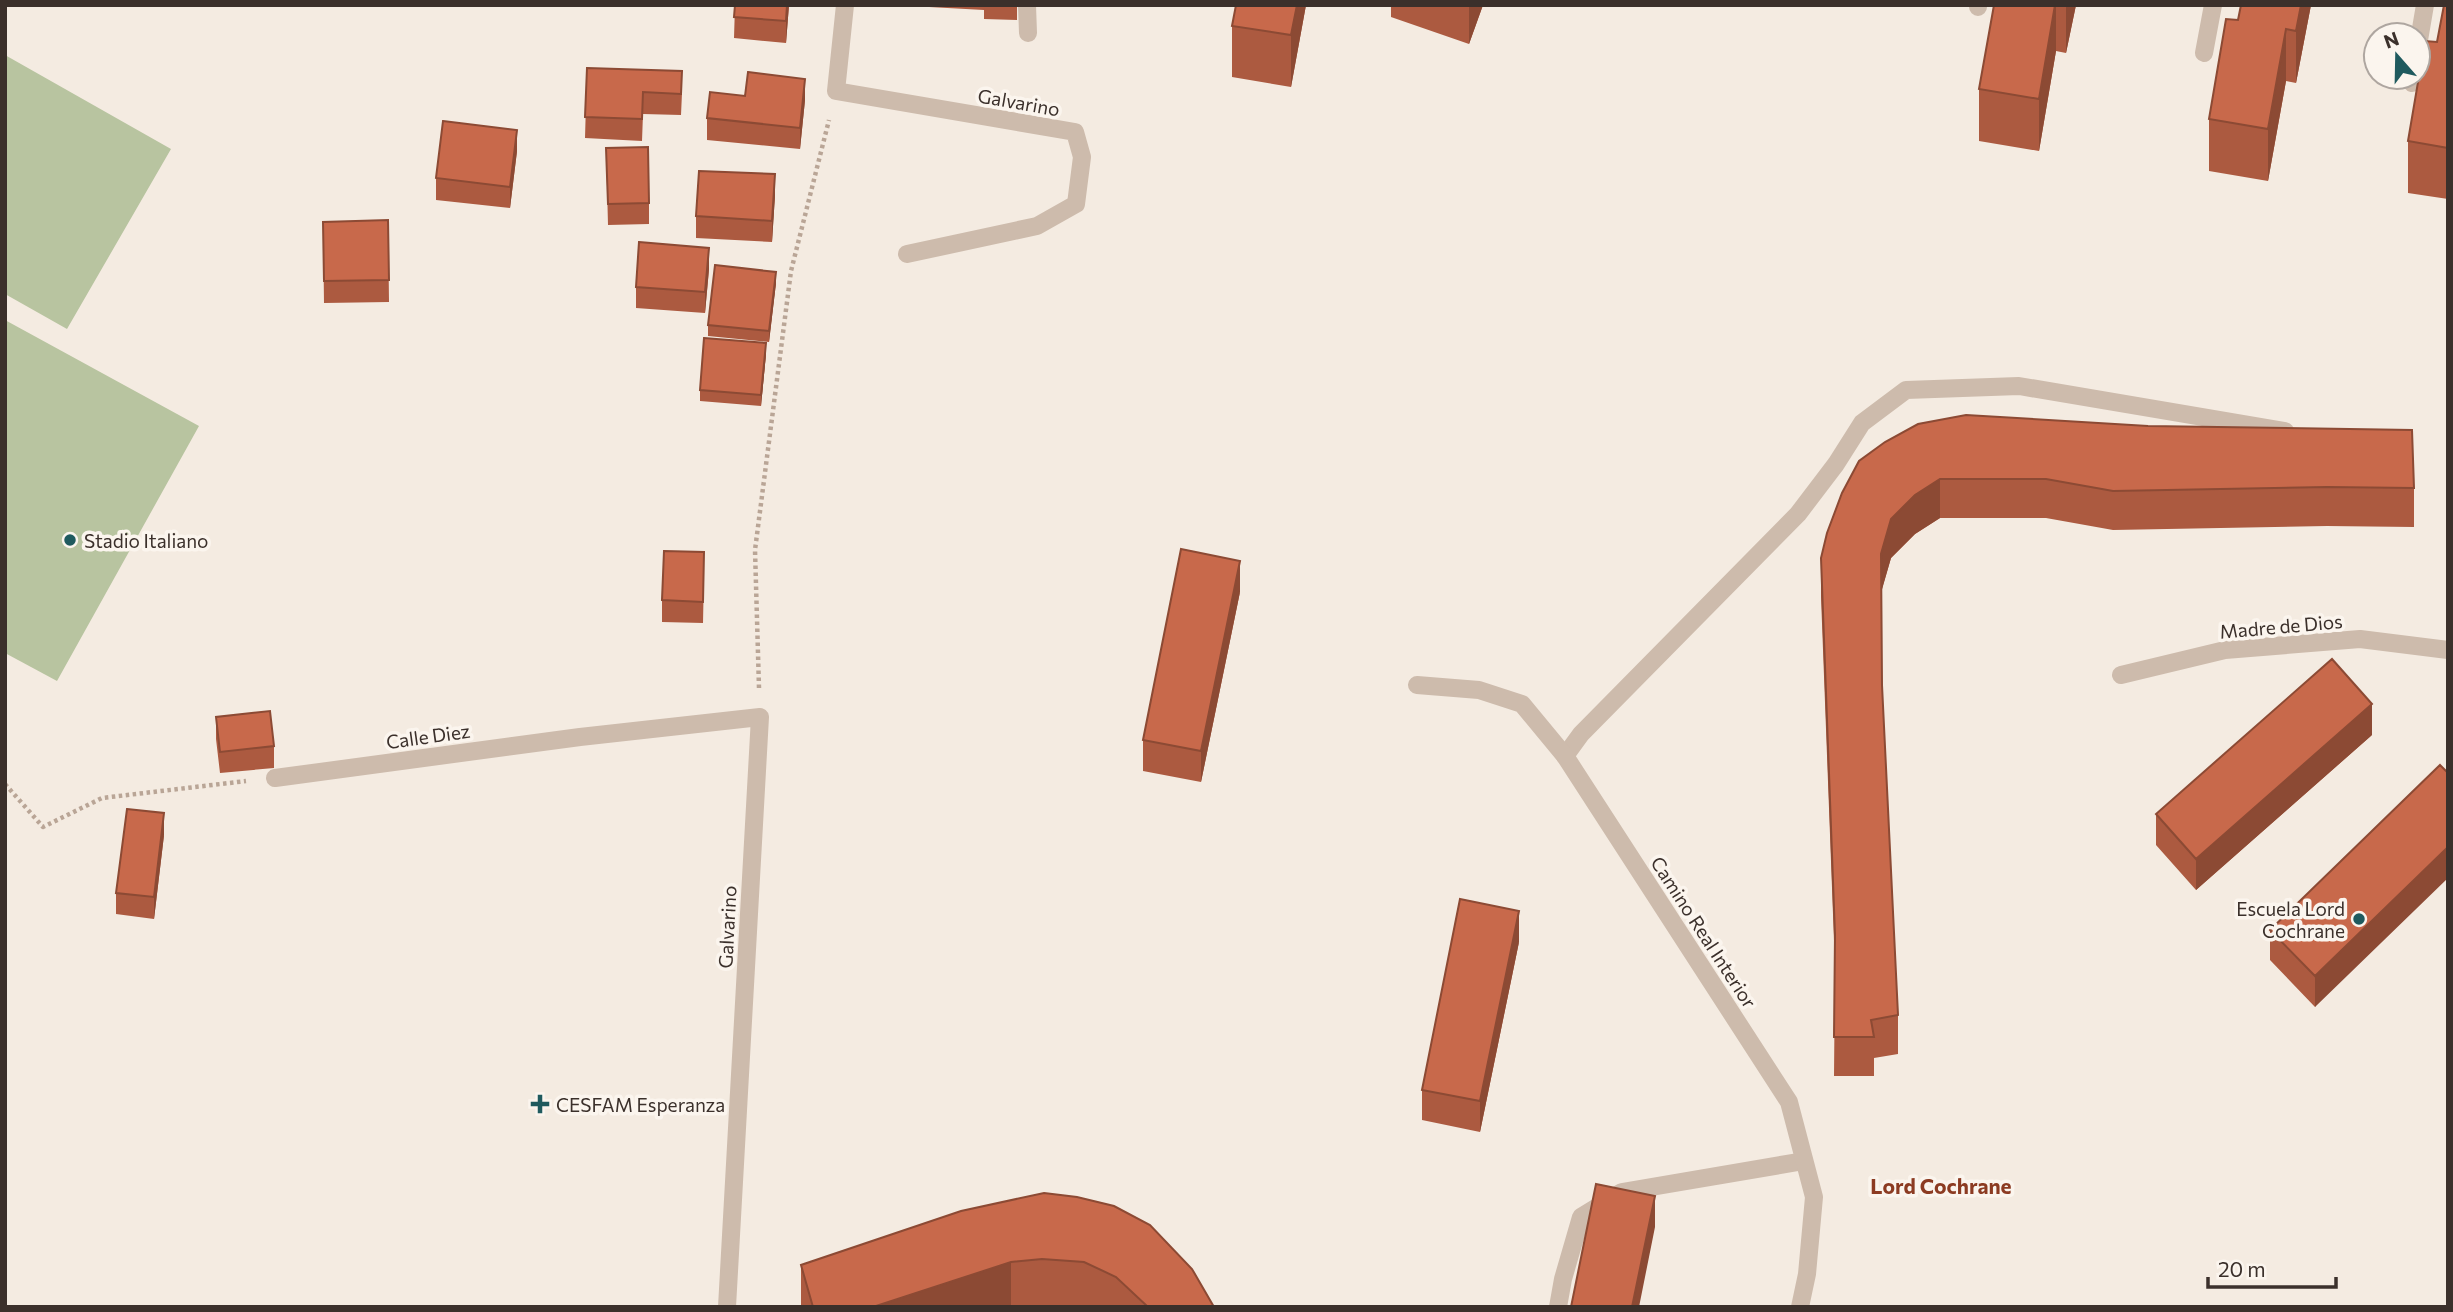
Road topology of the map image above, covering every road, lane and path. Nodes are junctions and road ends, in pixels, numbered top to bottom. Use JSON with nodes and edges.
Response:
{"nodes":[{"id":1,"x":845,"y":5,"type":"edge"},
{"id":2,"x":1027,"y":5,"type":"edge"},
{"id":3,"x":2213,"y":5,"type":"edge"},
{"id":4,"x":1028,"y":33,"type":"dead end"},
{"id":5,"x":2204,"y":53,"type":"dead end"},
{"id":6,"x":836,"y":91,"type":"junction"},
{"id":7,"x":907,"y":254,"type":"dead end"},
{"id":8,"x":2305,"y":435,"type":"edge"},
{"id":9,"x":2448,"y":650,"type":"edge"},
{"id":10,"x":2120,"y":675,"type":"dead end"},
{"id":11,"x":1417,"y":685,"type":"dead end"},
{"id":12,"x":760,"y":717,"type":"junction"},
{"id":13,"x":1565,"y":756,"type":"junction"},
{"id":14,"x":275,"y":778,"type":"joint"},
{"id":15,"x":5,"y":783,"type":"edge"},
{"id":16,"x":1804,"y":1161,"type":"junction"},
{"id":17,"x":727,"y":1307,"type":"edge"},
{"id":18,"x":1558,"y":1307,"type":"edge"},
{"id":19,"x":1800,"y":1307,"type":"edge"}],
"edges":[{"from":1,"to":6,"type":"street"},
{"from":2,"to":4,"type":"street"},
{"from":3,"to":5,"type":"street"},
{"from":6,"to":7,"type":"street","name":"Galvarino"},
{"from":6,"to":12,"type":"path"},
{"from":8,"to":13,"type":"street"},
{"from":9,"to":10,"type":"street","name":"Madre de Dios"},
{"from":11,"to":13,"type":"street","name":"Camino Real Interior"},
{"from":12,"to":14,"type":"street","name":"Calle Diez"},
{"from":12,"to":17,"type":"street","name":"Galvarino"},
{"from":13,"to":16,"type":"street","name":"Camino Real Interior"},
{"from":14,"to":15,"type":"path"},
{"from":16,"to":18,"type":"street"},
{"from":16,"to":19,"type":"street","name":"Camino Real Interior"}]}
